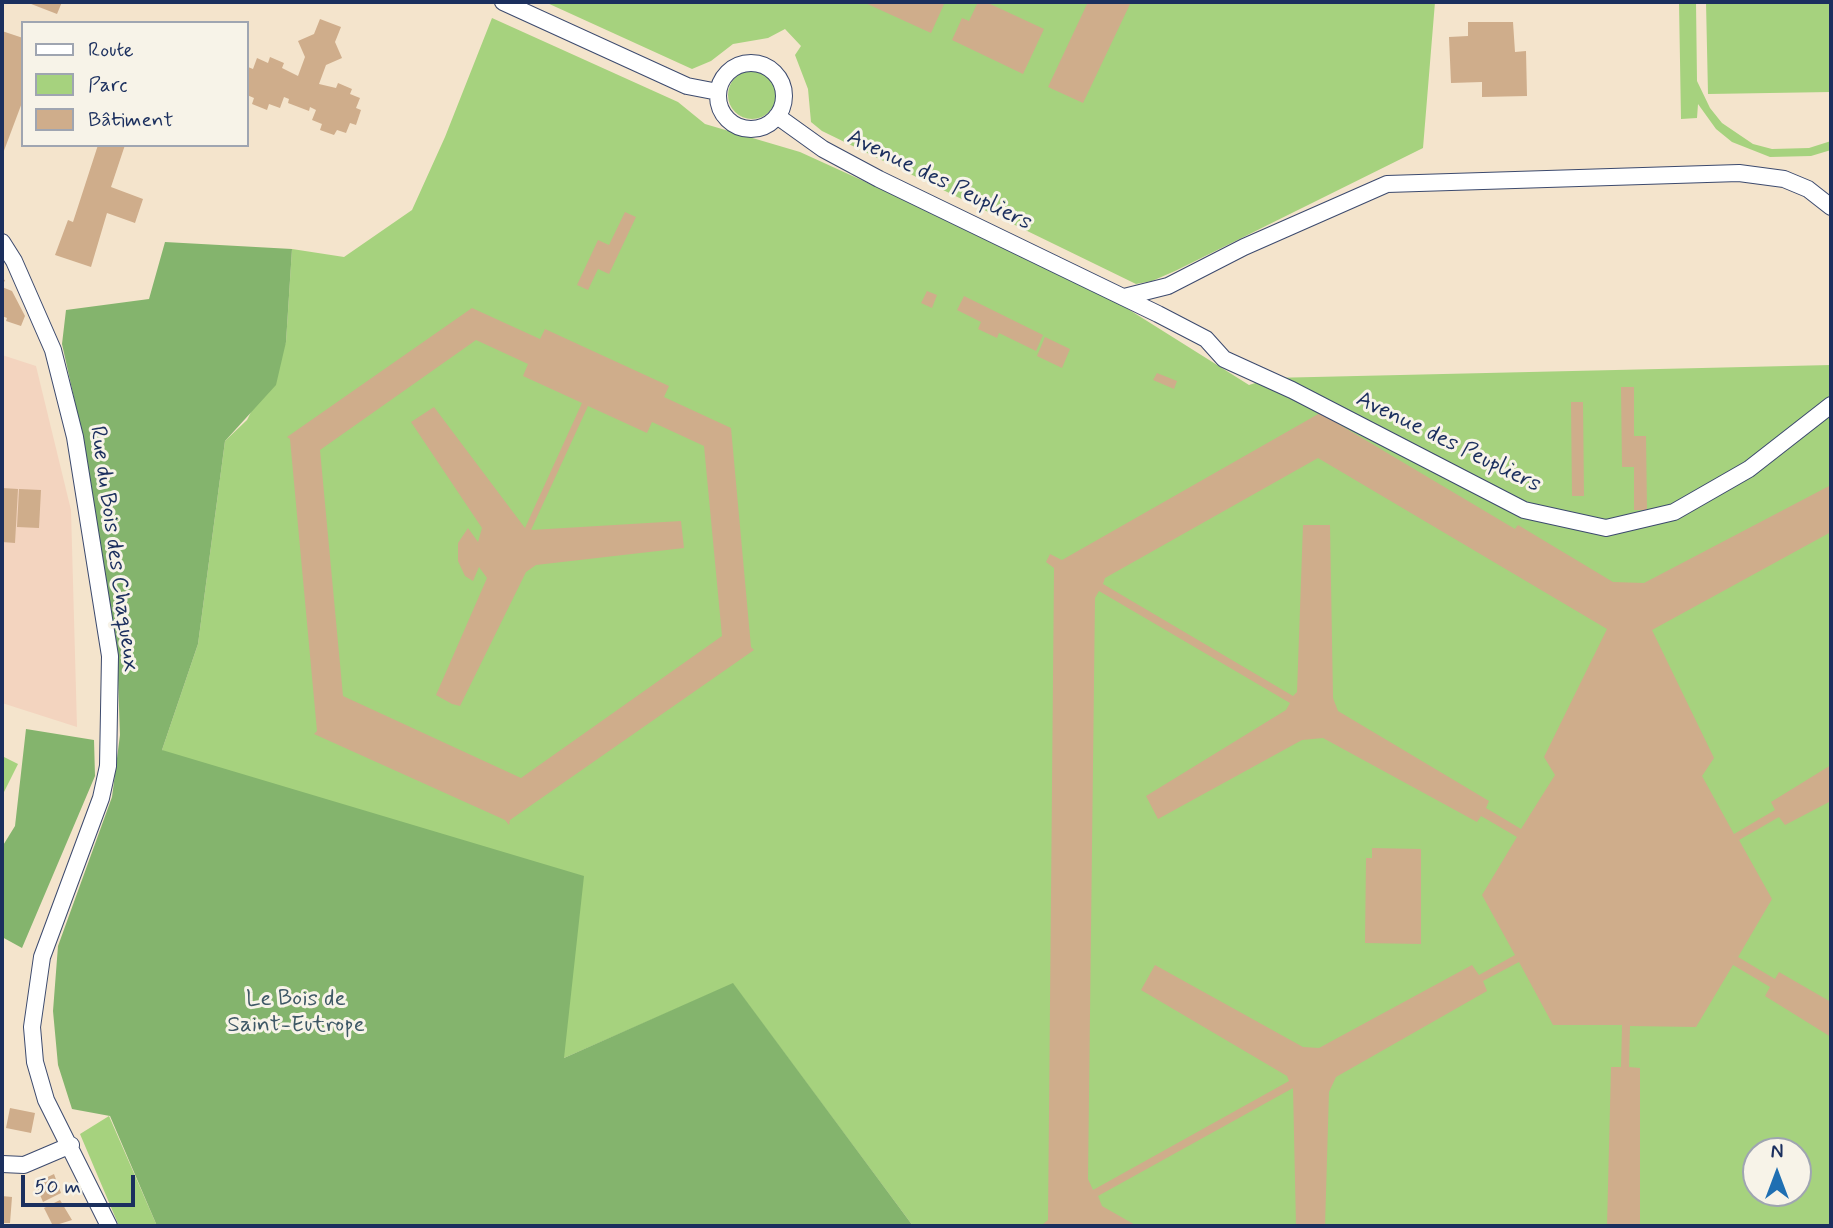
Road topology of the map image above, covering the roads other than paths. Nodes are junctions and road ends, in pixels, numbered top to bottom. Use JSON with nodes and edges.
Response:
{"nodes":[{"id":1,"x":503,"y":2,"type":"edge"},
{"id":2,"x":718,"y":92,"type":"junction"},
{"id":3,"x":778,"y":116,"type":"junction"},
{"id":4,"x":1831,"y":207,"type":"edge"},
{"id":5,"x":2,"y":242,"type":"edge"},
{"id":6,"x":1124,"y":297,"type":"junction"},
{"id":7,"x":1831,"y":405,"type":"edge"},
{"id":8,"x":71,"y":1145,"type":"junction"},
{"id":9,"x":2,"y":1164,"type":"edge"},
{"id":10,"x":109,"y":1226,"type":"edge"}],
"edges":[{"from":1,"to":2,"type":"street"},
{"from":2,"to":3,"type":"street"},
{"from":2,"to":3,"type":"street"},
{"from":3,"to":6,"type":"street","name":"Avenue des Peupliers"},
{"from":4,"to":6,"type":"street"},
{"from":5,"to":8,"type":"street","name":"Rue du Bois des Chaqueux"},
{"from":6,"to":7,"type":"street","name":"Avenue des Peupliers"},
{"from":8,"to":9,"type":"street"},
{"from":8,"to":10,"type":"street","name":"Rue du Bois des Chaqueux"}]}
